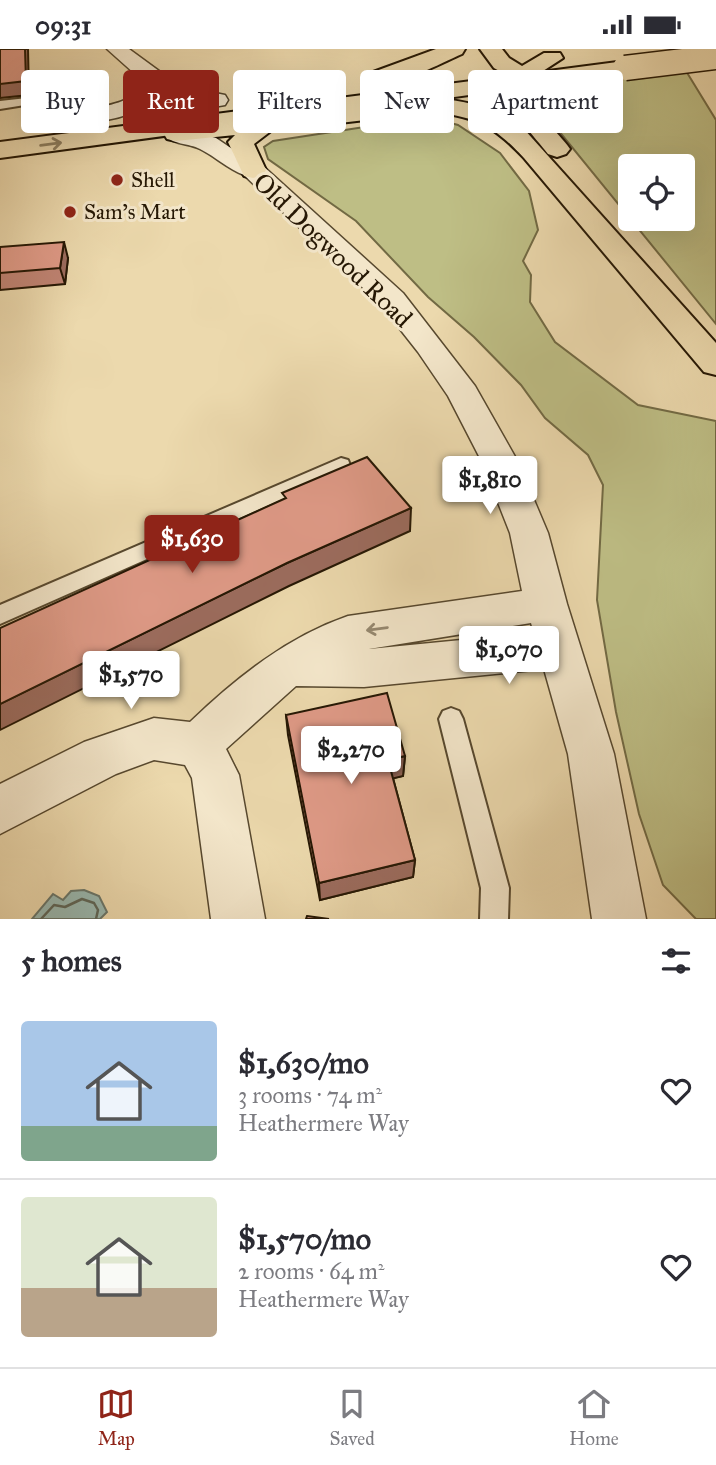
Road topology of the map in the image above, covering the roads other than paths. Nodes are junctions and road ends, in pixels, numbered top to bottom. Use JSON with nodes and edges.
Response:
{"nodes":[{"id":1,"x":117,"y":49,"type":"edge"},
{"id":2,"x":454,"y":49,"type":"edge"},
{"id":3,"x":707,"y":49,"type":"edge"},
{"id":4,"x":622,"y":56,"type":"edge"},
{"id":5,"x":716,"y":57,"type":"edge"},
{"id":6,"x":716,"y":64,"type":"edge"},
{"id":7,"x":498,"y":67,"type":"edge"},
{"id":8,"x":142,"y":70,"type":"edge"},
{"id":9,"x":402,"y":70,"type":"edge"},
{"id":10,"x":454,"y":71,"type":"edge"},
{"id":11,"x":360,"y":81,"type":"edge"},
{"id":12,"x":219,"y":100,"type":"edge"},
{"id":13,"x":21,"y":103,"type":"edge"},
{"id":14,"x":0,"y":105,"type":"edge"},
{"id":15,"x":346,"y":115,"type":"edge"},
{"id":16,"x":109,"y":125,"type":"edge"},
{"id":17,"x":109,"y":127,"type":"edge"},
{"id":18,"x":0,"y":128,"type":"edge"},
{"id":19,"x":21,"y":128,"type":"edge"},
{"id":20,"x":233,"y":129,"type":"edge"},
{"id":21,"x":71,"y":133,"type":"edge"},
{"id":22,"x":253,"y":133,"type":"edge"},
{"id":23,"x":176,"y":134,"type":"junction"},
{"id":24,"x":0,"y":150,"type":"edge"},
{"id":25,"x":253,"y":170,"type":"junction"},
{"id":26,"x":716,"y":356,"type":"edge"},
{"id":27,"x":716,"y":364,"type":"edge"},
{"id":28,"x":341,"y":465,"type":"edge"},
{"id":29,"x":546,"y":604,"type":"junction"},
{"id":30,"x":0,"y":615,"type":"edge"},
{"id":31,"x":448,"y":639,"type":"junction"},
{"id":32,"x":560,"y":649,"type":"junction"},
{"id":33,"x":451,"y":719,"type":"dead end"},
{"id":34,"x":199,"y":745,"type":"junction"},
{"id":35,"x":0,"y":810,"type":"edge"},
{"id":36,"x":238,"y":919,"type":"edge"},
{"id":37,"x":494,"y":919,"type":"edge"},
{"id":38,"x":619,"y":919,"type":"edge"}],
"edges":[{"from":1,"to":8,"type":"street"},
{"from":2,"to":9,"type":"main road"},
{"from":3,"to":6,"type":"main road"},
{"from":4,"to":5,"type":"main road","bridge":true},
{"from":4,"to":7,"type":"main road"},
{"from":7,"to":10,"type":"main road"},
{"from":7,"to":16,"type":"main road"},
{"from":7,"to":26,"type":"main road"},
{"from":11,"to":12,"type":"main road"},
{"from":13,"to":14,"type":"lane"},
{"from":15,"to":27,"type":"main road"},
{"from":17,"to":23,"type":"main road"},
{"from":18,"to":19,"type":"main road"},
{"from":20,"to":23,"type":"main road"},
{"from":24,"to":21,"type":"main road","one_way":true},
{"from":22,"to":25,"type":"main road"},
{"from":23,"to":25,"type":"street","name":"Old Dogwood Road"},
{"from":25,"to":29,"type":"street","name":"Old Dogwood Road"},
{"from":28,"to":30,"type":"lane"},
{"from":29,"to":31,"type":"street"},
{"from":29,"to":32,"type":"street","name":"Old Dogwood Road"},
{"from":31,"to":32,"type":"street"},
{"from":31,"to":34,"type":"street"},
{"from":32,"to":38,"type":"street","name":"Old Dogwood Road"},
{"from":33,"to":37,"type":"lane"},
{"from":34,"to":35,"type":"street"},
{"from":34,"to":36,"type":"street"}]}
